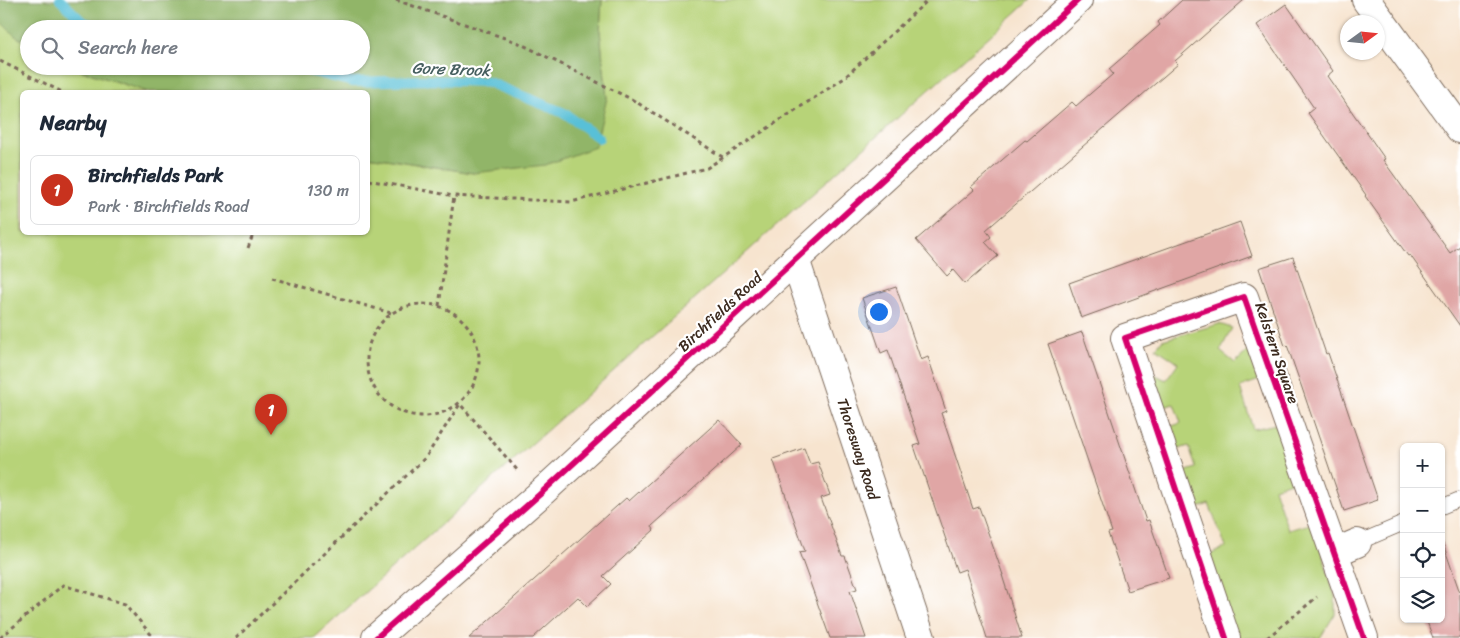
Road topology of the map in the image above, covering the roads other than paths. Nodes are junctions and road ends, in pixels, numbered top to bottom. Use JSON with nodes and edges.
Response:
{"nodes":[{"id":1,"x":1078,"y":0,"type":"edge"},
{"id":2,"x":1366,"y":0,"type":"edge"},
{"id":3,"x":1460,"y":129,"type":"edge"},
{"id":4,"x":795,"y":259,"type":"junction"},
{"id":5,"x":1460,"y":498,"type":"edge"},
{"id":6,"x":1445,"y":505,"type":"edge"},
{"id":7,"x":1400,"y":525,"type":"edge"},
{"id":8,"x":1345,"y":557,"type":"junction"},
{"id":9,"x":376,"y":638,"type":"edge"},
{"id":10,"x":921,"y":638,"type":"edge"},
{"id":11,"x":1226,"y":638,"type":"edge"},
{"id":12,"x":1364,"y":638,"type":"edge"}],
"edges":[{"from":1,"to":4,"type":"main road","name":"Birchfields Road"},
{"from":2,"to":3,"type":"main road"},
{"from":4,"to":9,"type":"main road","name":"Birchfields Road"},
{"from":4,"to":10,"type":"main road","name":"Thoresway Road"},
{"from":5,"to":6,"type":"lane"},
{"from":7,"to":8,"type":"lane"},
{"from":8,"to":11,"type":"main road","name":"Kelstern Square"},
{"from":8,"to":12,"type":"main road","name":"Kelstern Square"}]}
